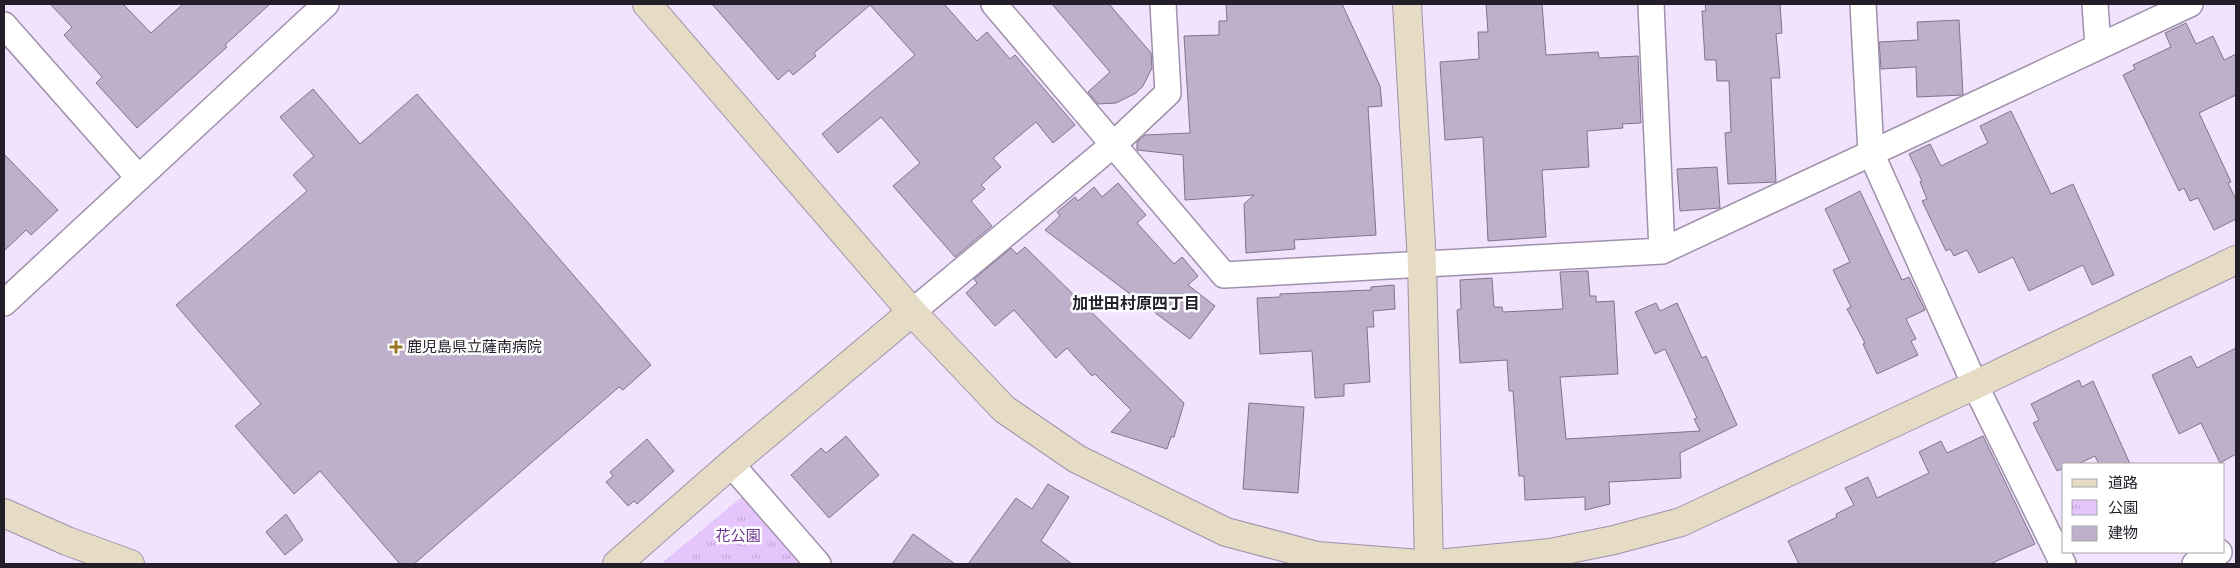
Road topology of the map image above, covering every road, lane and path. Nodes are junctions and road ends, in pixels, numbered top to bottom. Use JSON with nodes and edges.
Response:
{"nodes":[{"id":1,"x":326,"y":4,"type":"edge"},
{"id":2,"x":647,"y":4,"type":"edge"},
{"id":3,"x":994,"y":4,"type":"edge"},
{"id":4,"x":1163,"y":4,"type":"edge"},
{"id":5,"x":1407,"y":4,"type":"edge"},
{"id":6,"x":1651,"y":4,"type":"edge"},
{"id":7,"x":1863,"y":4,"type":"edge"},
{"id":8,"x":2094,"y":4,"type":"edge"},
{"id":9,"x":2190,"y":4,"type":"edge"},
{"id":10,"x":4,"y":26,"type":"edge"},
{"id":11,"x":2098,"y":47,"type":"junction"},
{"id":12,"x":1114,"y":144,"type":"junction"},
{"id":13,"x":1871,"y":153,"type":"junction"},
{"id":14,"x":139,"y":178,"type":"junction"},
{"id":15,"x":1662,"y":251,"type":"junction"},
{"id":16,"x":2236,"y":260,"type":"edge"},
{"id":17,"x":1422,"y":263,"type":"junction"},
{"id":18,"x":4,"y":303,"type":"edge"},
{"id":19,"x":912,"y":312,"type":"junction"},
{"id":20,"x":1975,"y":385,"type":"junction"},
{"id":21,"x":731,"y":464,"type":"junction"},
{"id":22,"x":4,"y":513,"type":"edge"},
{"id":23,"x":2217,"y":553,"type":"edge"},
{"id":24,"x":1551,"y":558,"type":"edge"},
{"id":25,"x":130,"y":564,"type":"edge"},
{"id":26,"x":617,"y":564,"type":"edge"},
{"id":27,"x":818,"y":564,"type":"edge"},
{"id":28,"x":1420,"y":564,"type":"edge"},
{"id":29,"x":1430,"y":564,"type":"edge"},
{"id":30,"x":1436,"y":564,"type":"edge"},
{"id":31,"x":2063,"y":564,"type":"edge"},
{"id":32,"x":2195,"y":564,"type":"edge"}],
"edges":[{"from":1,"to":14,"type":"street"},
{"from":2,"to":19,"type":"street"},
{"from":3,"to":12,"type":"street"},
{"from":4,"to":12,"type":"street"},
{"from":5,"to":17,"type":"street"},
{"from":6,"to":15,"type":"street"},
{"from":7,"to":13,"type":"street"},
{"from":8,"to":11,"type":"street"},
{"from":9,"to":11,"type":"street"},
{"from":10,"to":14,"type":"street"},
{"from":11,"to":13,"type":"street"},
{"from":12,"to":17,"type":"street"},
{"from":12,"to":19,"type":"street"},
{"from":13,"to":15,"type":"street"},
{"from":13,"to":20,"type":"street"},
{"from":14,"to":18,"type":"street"},
{"from":15,"to":17,"type":"street"},
{"from":16,"to":20,"type":"street"},
{"from":17,"to":29,"type":"street"},
{"from":19,"to":21,"type":"street"},
{"from":19,"to":28,"type":"street"},
{"from":20,"to":24,"type":"street"},
{"from":20,"to":31,"type":"street"},
{"from":21,"to":26,"type":"street"},
{"from":21,"to":27,"type":"street"},
{"from":22,"to":25,"type":"street"},
{"from":23,"to":32,"type":"street"},
{"from":24,"to":30,"type":"street"}]}
